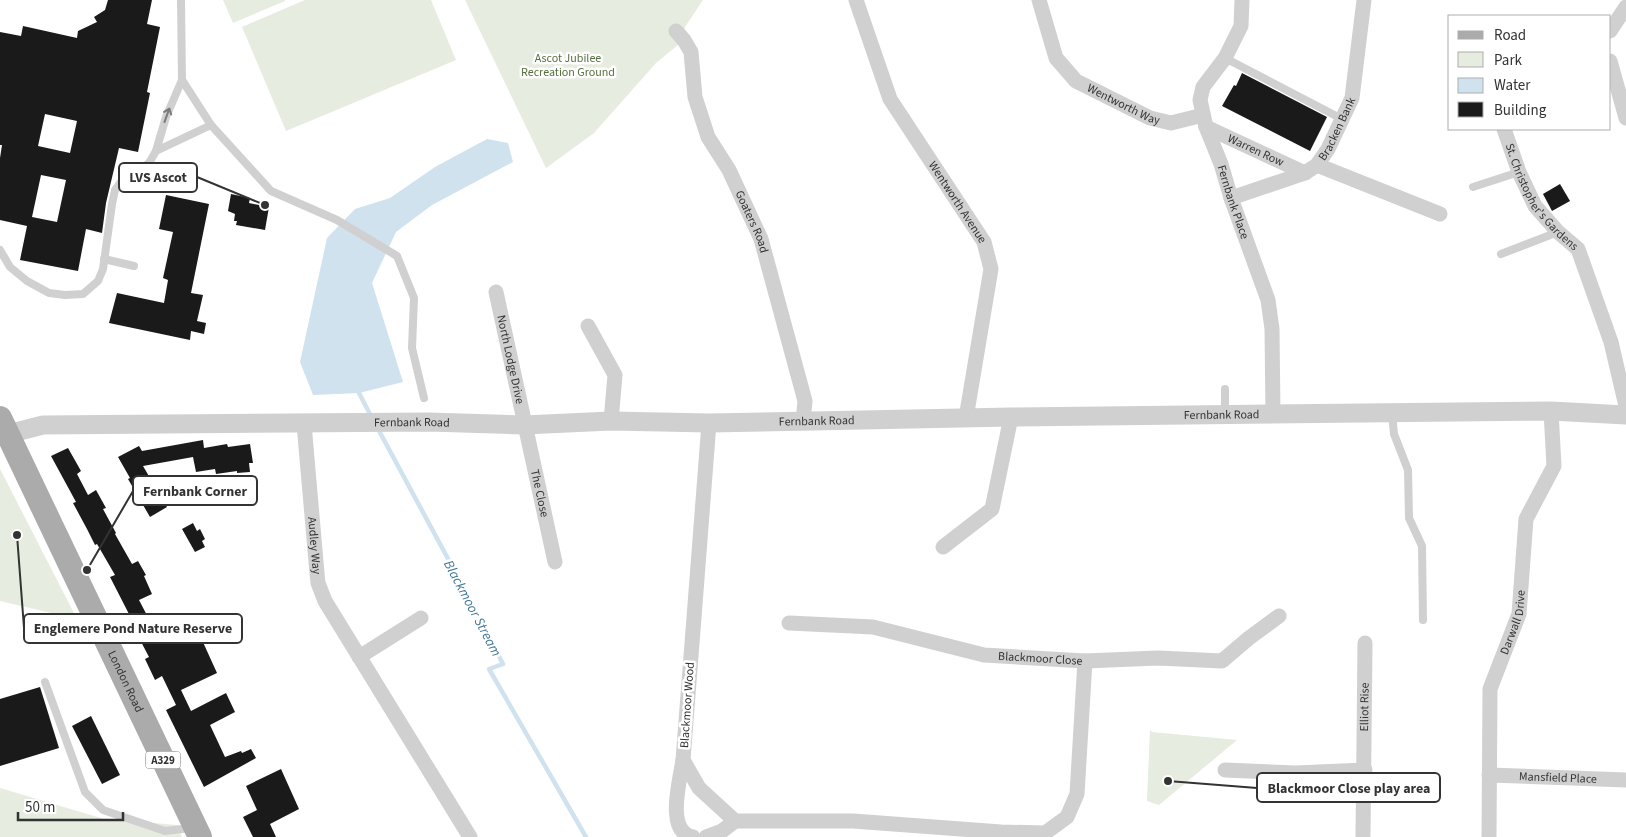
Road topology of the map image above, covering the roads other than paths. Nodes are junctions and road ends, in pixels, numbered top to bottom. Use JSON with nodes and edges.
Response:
{"nodes":[{"id":1,"x":181,"y":0,"type":"edge"},
{"id":2,"x":856,"y":0,"type":"edge"},
{"id":3,"x":1039,"y":0,"type":"edge"},
{"id":4,"x":1242,"y":0,"type":"edge"},
{"id":5,"x":1364,"y":0,"type":"edge"},
{"id":6,"x":1626,"y":7,"type":"edge"},
{"id":7,"x":1611,"y":30,"type":"edge"},
{"id":8,"x":676,"y":31,"type":"dead end"},
{"id":9,"x":1225,"y":58,"type":"junction"},
{"id":10,"x":1611,"y":65,"type":"edge"},
{"id":11,"x":182,"y":80,"type":"junction"},
{"id":12,"x":1626,"y":118,"type":"edge"},
{"id":13,"x":1342,"y":119,"type":"junction"},
{"id":14,"x":1205,"y":121,"type":"junction"},
{"id":15,"x":211,"y":126,"type":"junction"},
{"id":16,"x":1504,"y":130,"type":"edge"},
{"id":17,"x":156,"y":151,"type":"junction"},
{"id":18,"x":1311,"y":169,"type":"junction"},
{"id":19,"x":1519,"y":172,"type":"junction"},
{"id":20,"x":1474,"y":187,"type":"dead end"},
{"id":21,"x":1231,"y":198,"type":"junction"},
{"id":22,"x":1440,"y":214,"type":"dead end"},
{"id":23,"x":1558,"y":232,"type":"junction"},
{"id":24,"x":0,"y":250,"type":"edge"},
{"id":25,"x":1501,"y":254,"type":"dead end"},
{"id":26,"x":104,"y":259,"type":"junction"},
{"id":27,"x":134,"y":266,"type":"dead end"},
{"id":28,"x":496,"y":292,"type":"dead end"},
{"id":29,"x":588,"y":326,"type":"dead end"},
{"id":30,"x":1225,"y":389,"type":"dead end"},
{"id":31,"x":424,"y":398,"type":"dead end"},
{"id":32,"x":1626,"y":406,"type":"edge"},
{"id":33,"x":1551,"y":411,"type":"junction"},
{"id":34,"x":1392,"y":413,"type":"junction"},
{"id":35,"x":1273,"y":414,"type":"junction"},
{"id":36,"x":1225,"y":415,"type":"junction"},
{"id":37,"x":1626,"y":415,"type":"edge"},
{"id":38,"x":1011,"y":417,"type":"junction"},
{"id":39,"x":966,"y":418,"type":"junction"},
{"id":40,"x":611,"y":421,"type":"junction"},
{"id":41,"x":803,"y":422,"type":"junction"},
{"id":42,"x":709,"y":423,"type":"junction"},
{"id":43,"x":304,"y":424,"type":"junction"},
{"id":44,"x":524,"y":425,"type":"junction"},
{"id":45,"x":4,"y":426,"type":"edge"},
{"id":46,"x":943,"y":547,"type":"dead end"},
{"id":47,"x":555,"y":562,"type":"dead end"},
{"id":48,"x":1279,"y":616,"type":"dead end"},
{"id":49,"x":421,"y":618,"type":"dead end"},
{"id":50,"x":1423,"y":620,"type":"dead end"},
{"id":51,"x":789,"y":623,"type":"dead end"},
{"id":52,"x":1365,"y":643,"type":"dead end"},
{"id":53,"x":359,"y":657,"type":"junction"},
{"id":54,"x":1086,"y":661,"type":"junction"},
{"id":55,"x":45,"y":682,"type":"dead end"},
{"id":56,"x":682,"y":760,"type":"junction"},
{"id":57,"x":1225,"y":770,"type":"dead end"},
{"id":58,"x":1365,"y":770,"type":"junction"},
{"id":59,"x":1489,"y":775,"type":"junction"},
{"id":60,"x":1626,"y":780,"type":"edge"},
{"id":61,"x":735,"y":821,"type":"junction"},
{"id":62,"x":198,"y":832,"type":"edge"},
{"id":63,"x":1001,"y":834,"type":"edge"},
{"id":64,"x":470,"y":837,"type":"edge"},
{"id":65,"x":693,"y":837,"type":"edge"},
{"id":66,"x":706,"y":837,"type":"edge"},
{"id":67,"x":1363,"y":837,"type":"edge"},
{"id":68,"x":1489,"y":837,"type":"edge"}],
"edges":[{"from":1,"to":11,"type":"lane"},
{"from":2,"to":39,"type":"street","name":"Wentworth Avenue"},
{"from":3,"to":14,"type":"street","name":"Wentworth Way"},
{"from":4,"to":9,"type":"street","name":"Fernbank Place"},
{"from":5,"to":13,"type":"street","name":"Bracken Bank"},
{"from":6,"to":7,"type":"street"},
{"from":8,"to":41,"type":"street","name":"Goaters Road"},
{"from":9,"to":13,"type":"lane"},
{"from":9,"to":14,"type":"street","name":"Fernbank Place"},
{"from":10,"to":12,"type":"street"},
{"from":11,"to":15,"type":"lane"},
{"from":17,"to":11,"type":"lane","one_way":true},
{"from":13,"to":18,"type":"street","name":"Bracken Bank"},
{"from":14,"to":18,"type":"street","name":"Warren Row"},
{"from":14,"to":21,"type":"street","name":"Fernbank Place"},
{"from":15,"to":17,"type":"lane"},
{"from":15,"to":31,"type":"lane"},
{"from":16,"to":19,"type":"street","name":"St. Christopher's Gardens"},
{"from":17,"to":26,"type":"lane"},
{"from":18,"to":21,"type":"street","name":"Bracken Bank"},
{"from":18,"to":22,"type":"street","name":"Warren Row"},
{"from":19,"to":20,"type":"lane"},
{"from":19,"to":23,"type":"street","name":"St. Christopher's Gardens"},
{"from":21,"to":35,"type":"street","name":"Fernbank Place"},
{"from":23,"to":25,"type":"lane"},
{"from":23,"to":32,"type":"street","name":"St. Christopher's Gardens"},
{"from":24,"to":26,"type":"lane"},
{"from":26,"to":27,"type":"lane"},
{"from":28,"to":44,"type":"street","name":"North Lodge Drive"},
{"from":29,"to":40,"type":"street"},
{"from":30,"to":36,"type":"lane"},
{"from":33,"to":34,"type":"street","name":"Fernbank Road"},
{"from":33,"to":37,"type":"street","name":"Fernbank Road"},
{"from":33,"to":59,"type":"street","name":"Darwall Drive"},
{"from":34,"to":35,"type":"street","name":"Fernbank Road"},
{"from":34,"to":50,"type":"lane"},
{"from":35,"to":36,"type":"street","name":"Fernbank Road"},
{"from":36,"to":38,"type":"street","name":"Fernbank Road"},
{"from":38,"to":39,"type":"street","name":"Fernbank Road"},
{"from":38,"to":46,"type":"street"},
{"from":39,"to":41,"type":"street","name":"Fernbank Road"},
{"from":40,"to":42,"type":"street","name":"Fernbank Road"},
{"from":40,"to":44,"type":"street","name":"Fernbank Road"},
{"from":41,"to":42,"type":"street","name":"Fernbank Road"},
{"from":42,"to":56,"type":"street","name":"Blackmoor Wood"},
{"from":43,"to":44,"type":"street","name":"Fernbank Road"},
{"from":43,"to":45,"type":"street","name":"Fernbank Road"},
{"from":43,"to":53,"type":"street","name":"Audley Way"},
{"from":44,"to":47,"type":"street","name":"The Close"},
{"from":45,"to":62,"type":"main road","name":"London Road","number":"A329"},
{"from":48,"to":54,"type":"street","name":"Blackmoor Close"},
{"from":49,"to":53,"type":"street"},
{"from":51,"to":54,"type":"street","name":"Blackmoor Close"},
{"from":52,"to":58,"type":"street","name":"Elliot Rise"},
{"from":53,"to":64,"type":"street","name":"Audley Way"},
{"from":54,"to":63,"type":"street"},
{"from":55,"to":62,"type":"lane"},
{"from":56,"to":61,"type":"street","name":"Blackmoor Wood"},
{"from":56,"to":65,"type":"street"},
{"from":57,"to":58,"type":"street"},
{"from":58,"to":67,"type":"street","name":"Elliot Rise"},
{"from":59,"to":60,"type":"street","name":"Mansfield Place"},
{"from":59,"to":68,"type":"street","name":"Darwall Drive"},
{"from":61,"to":63,"type":"street"},
{"from":61,"to":66,"type":"street"}]}
